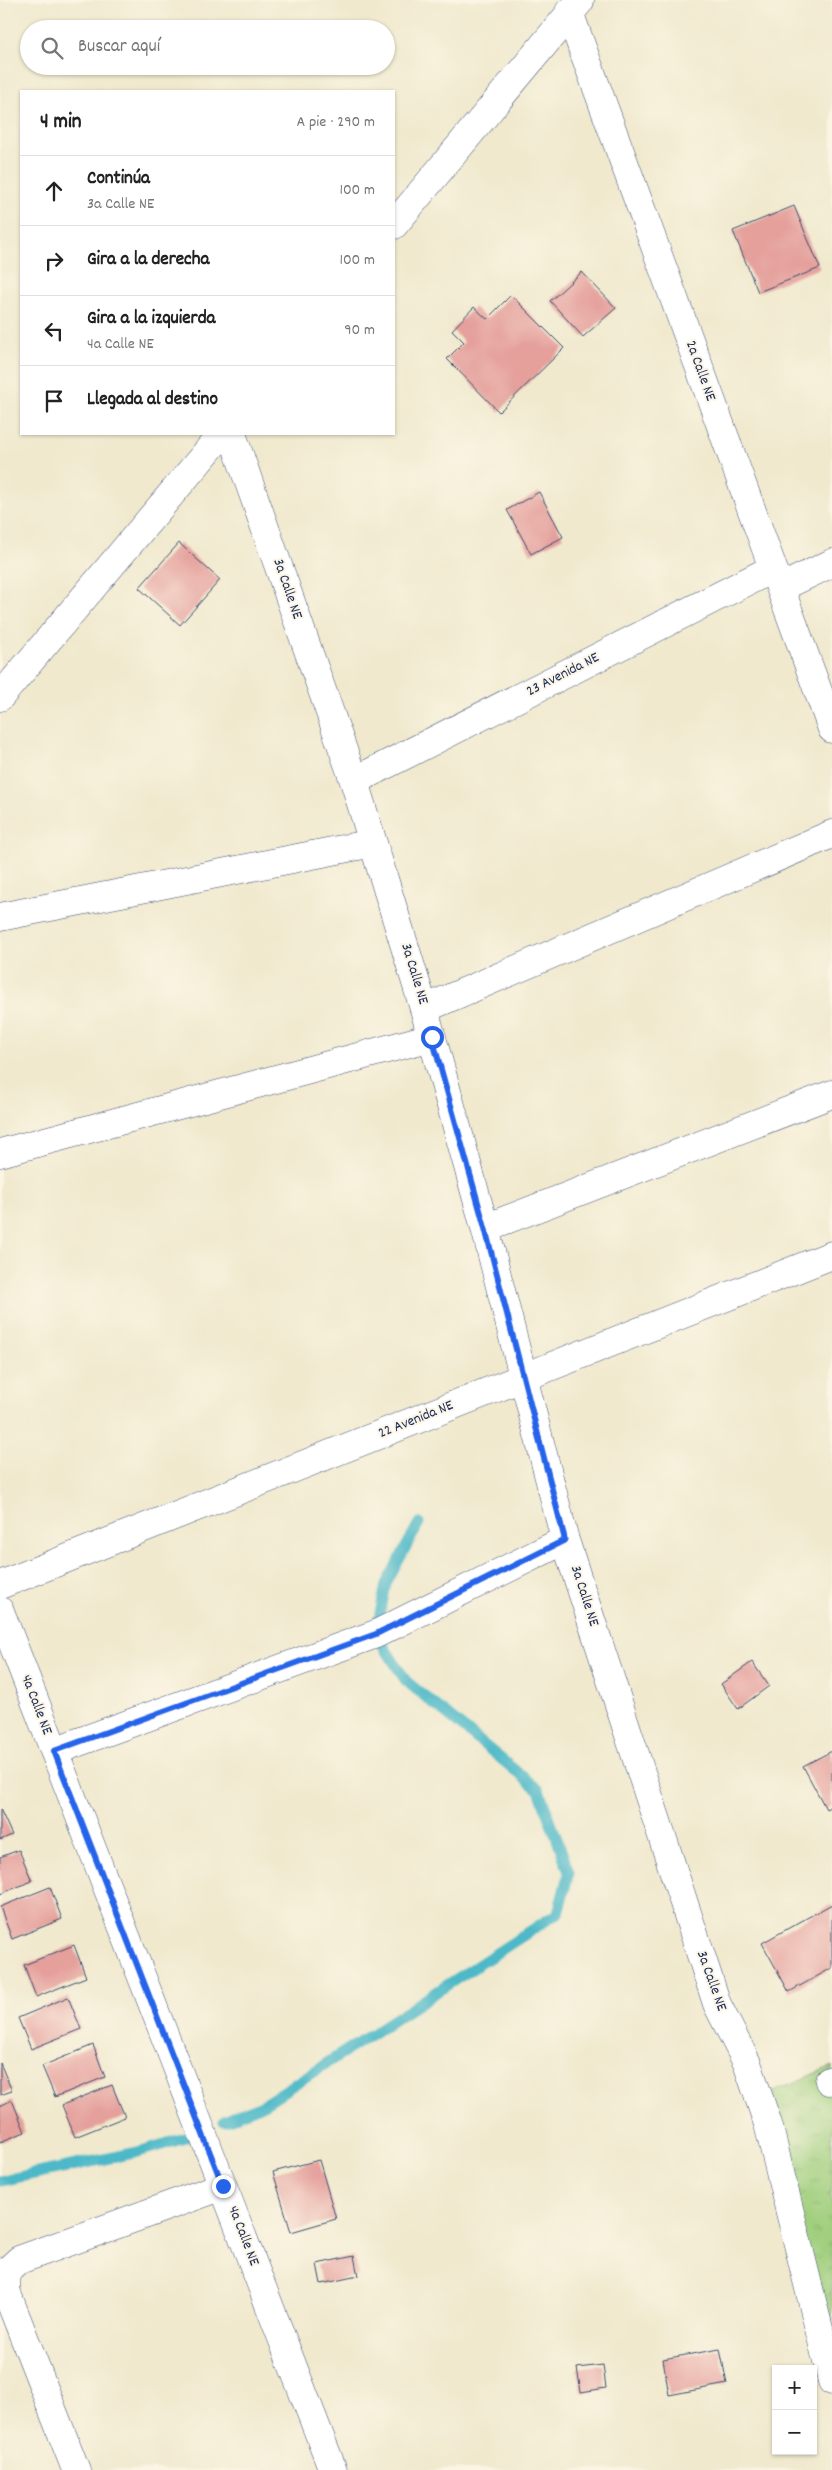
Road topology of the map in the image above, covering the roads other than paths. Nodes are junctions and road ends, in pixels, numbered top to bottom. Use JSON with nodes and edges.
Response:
{"nodes":[{"id":1,"x":575,"y":6,"type":"edge"},
{"id":2,"x":395,"y":224,"type":"edge"},
{"id":3,"x":221,"y":435,"type":"edge"},
{"id":4,"x":232,"y":435,"type":"edge"},
{"id":5,"x":832,"y":563,"type":"edge"},
{"id":6,"x":776,"y":578,"type":"junction"},
{"id":7,"x":0,"y":697,"type":"edge"},
{"id":8,"x":832,"y":729,"type":"edge"},
{"id":9,"x":354,"y":781,"type":"junction"},
{"id":10,"x":832,"y":834,"type":"edge"},
{"id":11,"x":373,"y":843,"type":"junction"},
{"id":12,"x":0,"y":917,"type":"edge"},
{"id":13,"x":424,"y":1009,"type":"junction"},
{"id":14,"x":432,"y":1037,"type":"junction"},
{"id":15,"x":832,"y":1094,"type":"edge"},
{"id":16,"x":0,"y":1153,"type":"edge"},
{"id":17,"x":485,"y":1228,"type":"junction"},
{"id":18,"x":832,"y":1255,"type":"edge"},
{"id":19,"x":524,"y":1377,"type":"junction"},
{"id":20,"x":565,"y":1540,"type":"junction"},
{"id":21,"x":0,"y":1585,"type":"edge"},
{"id":22,"x":0,"y":1611,"type":"edge"},
{"id":23,"x":54,"y":1751,"type":"junction"},
{"id":24,"x":223,"y":2186,"type":"junction"},
{"id":25,"x":824,"y":2320,"type":"edge"},
{"id":26,"x":832,"y":2381,"type":"edge"},
{"id":27,"x":76,"y":2470,"type":"edge"},
{"id":28,"x":333,"y":2470,"type":"edge"}],
"edges":[{"from":1,"to":2,"type":"street"},
{"from":1,"to":6,"type":"street","name":"2a Calle NE"},
{"from":3,"to":7,"type":"street"},
{"from":4,"to":9,"type":"street","name":"3a Calle NE"},
{"from":5,"to":6,"type":"street","name":"23 Avenida NE"},
{"from":6,"to":8,"type":"street","name":"2a Calle NE"},
{"from":6,"to":9,"type":"street","name":"23 Avenida NE"},
{"from":9,"to":11,"type":"street","name":"3a Calle NE"},
{"from":10,"to":13,"type":"street"},
{"from":11,"to":12,"type":"street"},
{"from":11,"to":13,"type":"street","name":"3a Calle NE"},
{"from":13,"to":14,"type":"street","name":"3a Calle NE"},
{"from":14,"to":16,"type":"street"},
{"from":14,"to":17,"type":"street","name":"3a Calle NE"},
{"from":15,"to":17,"type":"street"},
{"from":17,"to":19,"type":"street","name":"3a Calle NE"},
{"from":18,"to":19,"type":"street","name":"22 Avenida NE"},
{"from":19,"to":20,"type":"street","name":"3a Calle NE"},
{"from":19,"to":21,"type":"street","name":"22 Avenida NE"},
{"from":20,"to":23,"type":"street"},
{"from":20,"to":25,"type":"street","name":"3a Calle NE"},
{"from":22,"to":23,"type":"street","name":"4a Calle NE"},
{"from":23,"to":24,"type":"street","name":"4a Calle NE"},
{"from":24,"to":27,"type":"street"},
{"from":24,"to":28,"type":"street","name":"4a Calle NE"},
{"from":25,"to":26,"type":"street","name":"3a Calle NE"}]}
